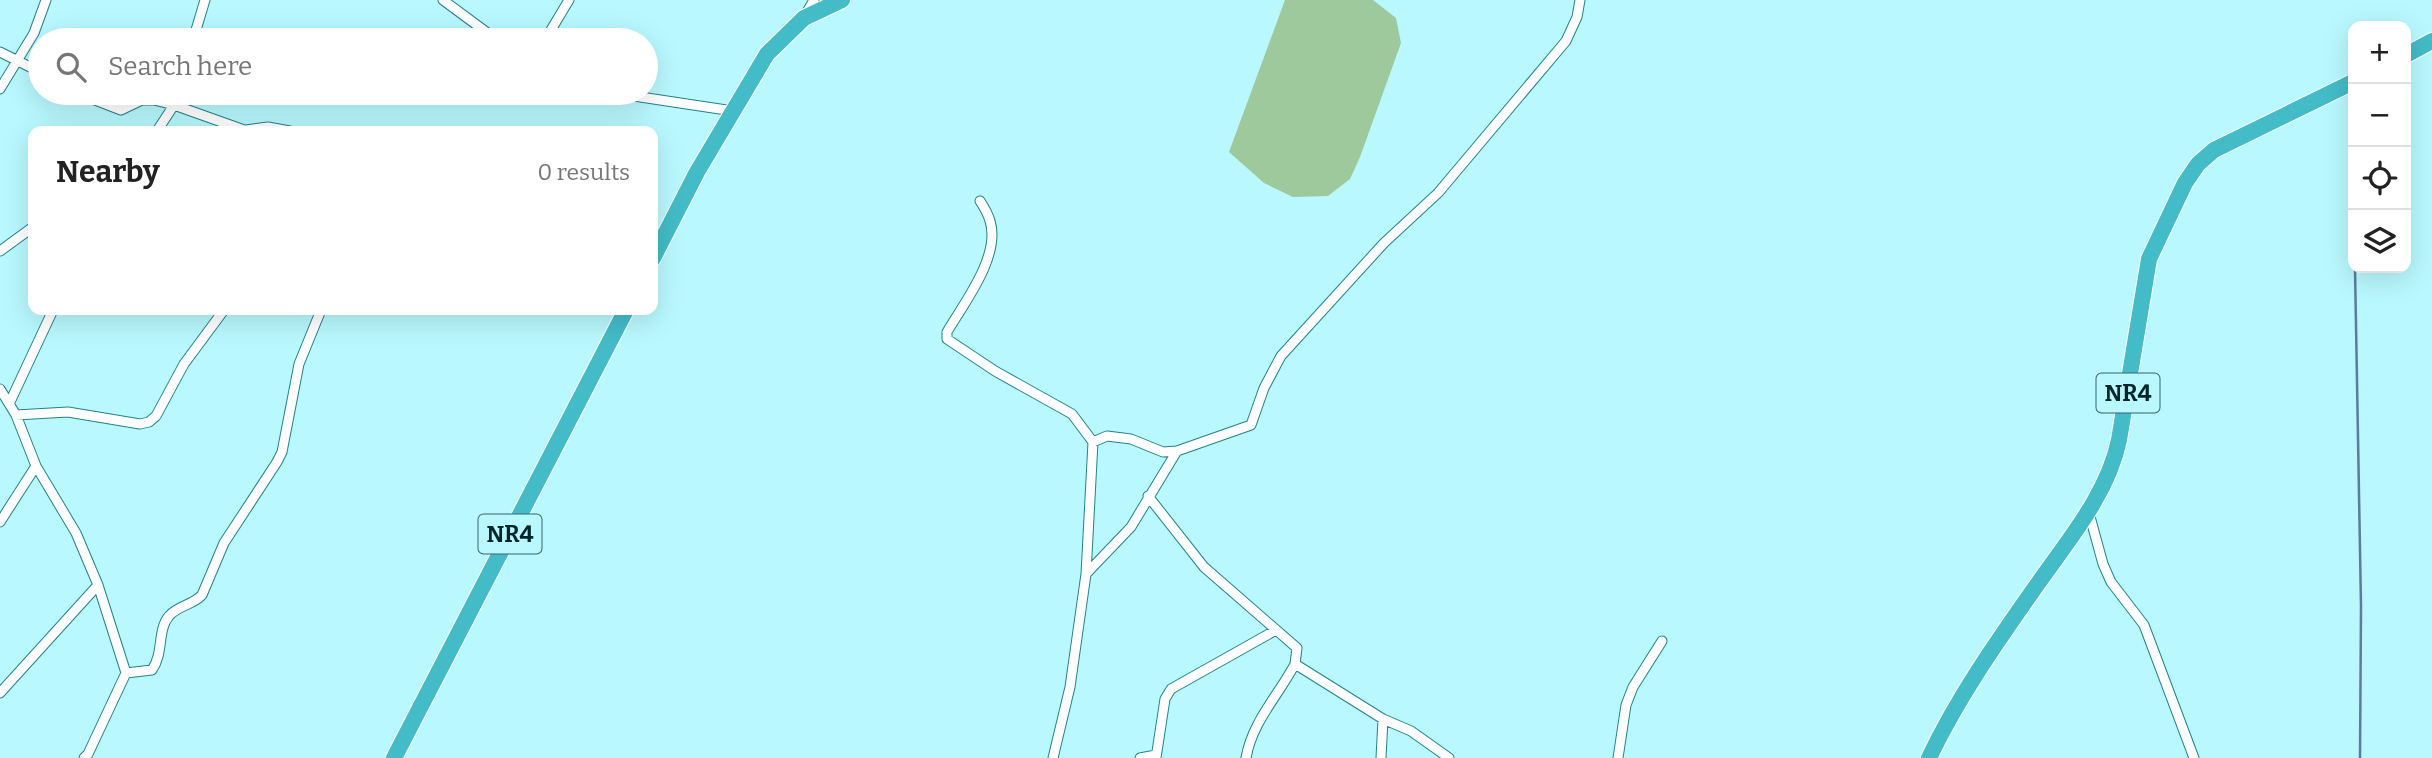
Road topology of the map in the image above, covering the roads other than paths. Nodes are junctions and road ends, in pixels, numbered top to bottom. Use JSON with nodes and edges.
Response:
{"nodes":[{"id":1,"x":46,"y":0,"type":"edge"},
{"id":2,"x":205,"y":0,"type":"edge"},
{"id":3,"x":443,"y":0,"type":"edge"},
{"id":4,"x":569,"y":0,"type":"edge"},
{"id":5,"x":814,"y":0,"type":"edge"},
{"id":6,"x":842,"y":0,"type":"edge"},
{"id":7,"x":1580,"y":0,"type":"edge"},
{"id":8,"x":804,"y":18,"type":"junction"},
{"id":9,"x":36,"y":28,"type":"edge"},
{"id":10,"x":197,"y":28,"type":"edge"},
{"id":11,"x":481,"y":28,"type":"edge"},
{"id":12,"x":552,"y":28,"type":"edge"},
{"id":13,"x":2432,"y":41,"type":"edge"},
{"id":14,"x":28,"y":42,"type":"edge"},
{"id":15,"x":0,"y":52,"type":"edge"},
{"id":16,"x":2411,"y":52,"type":"edge"},
{"id":17,"x":17,"y":59,"type":"junction"},
{"id":18,"x":28,"y":65,"type":"edge"},
{"id":19,"x":2349,"y":84,"type":"edge"},
{"id":20,"x":0,"y":89,"type":"edge"},
{"id":21,"x":658,"y":100,"type":"edge"},
{"id":22,"x":108,"y":105,"type":"edge"},
{"id":23,"x":132,"y":105,"type":"edge"},
{"id":24,"x":174,"y":105,"type":"joint"},
{"id":25,"x":733,"y":111,"type":"junction"},
{"id":26,"x":160,"y":126,"type":"edge"},
{"id":27,"x":232,"y":126,"type":"edge"},
{"id":28,"x":980,"y":201,"type":"dead end"},
{"id":29,"x":28,"y":231,"type":"edge"},
{"id":30,"x":658,"y":248,"type":"edge"},
{"id":31,"x":0,"y":251,"type":"edge"},
{"id":32,"x":51,"y":315,"type":"edge"},
{"id":33,"x":220,"y":315,"type":"edge"},
{"id":34,"x":319,"y":315,"type":"edge"},
{"id":35,"x":623,"y":315,"type":"edge"},
{"id":36,"x":0,"y":389,"type":"edge"},
{"id":37,"x":10,"y":402,"type":"junction"},
{"id":38,"x":16,"y":415,"type":"junction"},
{"id":39,"x":1093,"y":442,"type":"junction"},
{"id":40,"x":1177,"y":451,"type":"junction"},
{"id":41,"x":36,"y":466,"type":"junction"},
{"id":42,"x":1148,"y":496,"type":"junction"},
{"id":43,"x":2089,"y":511,"type":"junction"},
{"id":44,"x":0,"y":522,"type":"edge"},
{"id":45,"x":1086,"y":575,"type":"junction"},
{"id":46,"x":98,"y":585,"type":"junction"},
{"id":47,"x":1276,"y":630,"type":"junction"},
{"id":48,"x":1662,"y":640,"type":"dead end"},
{"id":49,"x":1295,"y":664,"type":"junction"},
{"id":50,"x":126,"y":673,"type":"junction"},
{"id":51,"x":0,"y":693,"type":"edge"},
{"id":52,"x":1383,"y":719,"type":"junction"},
{"id":53,"x":1156,"y":757,"type":"edge"},
{"id":54,"x":84,"y":758,"type":"edge"},
{"id":55,"x":394,"y":758,"type":"edge"},
{"id":56,"x":1054,"y":758,"type":"edge"},
{"id":57,"x":1140,"y":758,"type":"edge"},
{"id":58,"x":1247,"y":758,"type":"edge"},
{"id":59,"x":1381,"y":758,"type":"edge"},
{"id":60,"x":1449,"y":758,"type":"edge"},
{"id":61,"x":1618,"y":758,"type":"edge"},
{"id":62,"x":1929,"y":758,"type":"edge"},
{"id":63,"x":2194,"y":758,"type":"edge"}],
"edges":[{"from":1,"to":9,"type":"street"},
{"from":2,"to":10,"type":"street"},
{"from":3,"to":11,"type":"street"},
{"from":4,"to":12,"type":"street"},
{"from":5,"to":8,"type":"street"},
{"from":6,"to":8,"type":"highway"},
{"from":7,"to":40,"type":"street"},
{"from":8,"to":25,"type":"highway"},
{"from":13,"to":16,"type":"highway"},
{"from":14,"to":17,"type":"street"},
{"from":15,"to":17,"type":"street"},
{"from":17,"to":18,"type":"street"},
{"from":17,"to":20,"type":"street"},
{"from":19,"to":43,"type":"highway","number":"NR4"},
{"from":21,"to":25,"type":"street"},
{"from":22,"to":23,"type":"street"},
{"from":24,"to":26,"type":"street"},
{"from":24,"to":27,"type":"street"},
{"from":25,"to":30,"type":"highway"},
{"from":28,"to":39,"type":"street"},
{"from":29,"to":31,"type":"street"},
{"from":32,"to":37,"type":"street"},
{"from":33,"to":38,"type":"street"},
{"from":34,"to":50,"type":"street"},
{"from":35,"to":55,"type":"highway","number":"NR4"},
{"from":36,"to":37,"type":"street"},
{"from":37,"to":38,"type":"street"},
{"from":38,"to":41,"type":"street"},
{"from":39,"to":40,"type":"street"},
{"from":39,"to":45,"type":"street"},
{"from":40,"to":42,"type":"street"},
{"from":41,"to":44,"type":"street"},
{"from":41,"to":46,"type":"street"},
{"from":42,"to":45,"type":"street"},
{"from":42,"to":47,"type":"street"},
{"from":43,"to":62,"type":"highway","number":"NR4"},
{"from":43,"to":63,"type":"street"},
{"from":45,"to":56,"type":"street"},
{"from":46,"to":50,"type":"street"},
{"from":46,"to":51,"type":"street"},
{"from":47,"to":49,"type":"street"},
{"from":47,"to":53,"type":"street"},
{"from":48,"to":61,"type":"street"},
{"from":49,"to":52,"type":"street"},
{"from":49,"to":58,"type":"street"},
{"from":50,"to":54,"type":"street"},
{"from":52,"to":59,"type":"street"},
{"from":52,"to":60,"type":"street"},
{"from":53,"to":57,"type":"street"}]}
